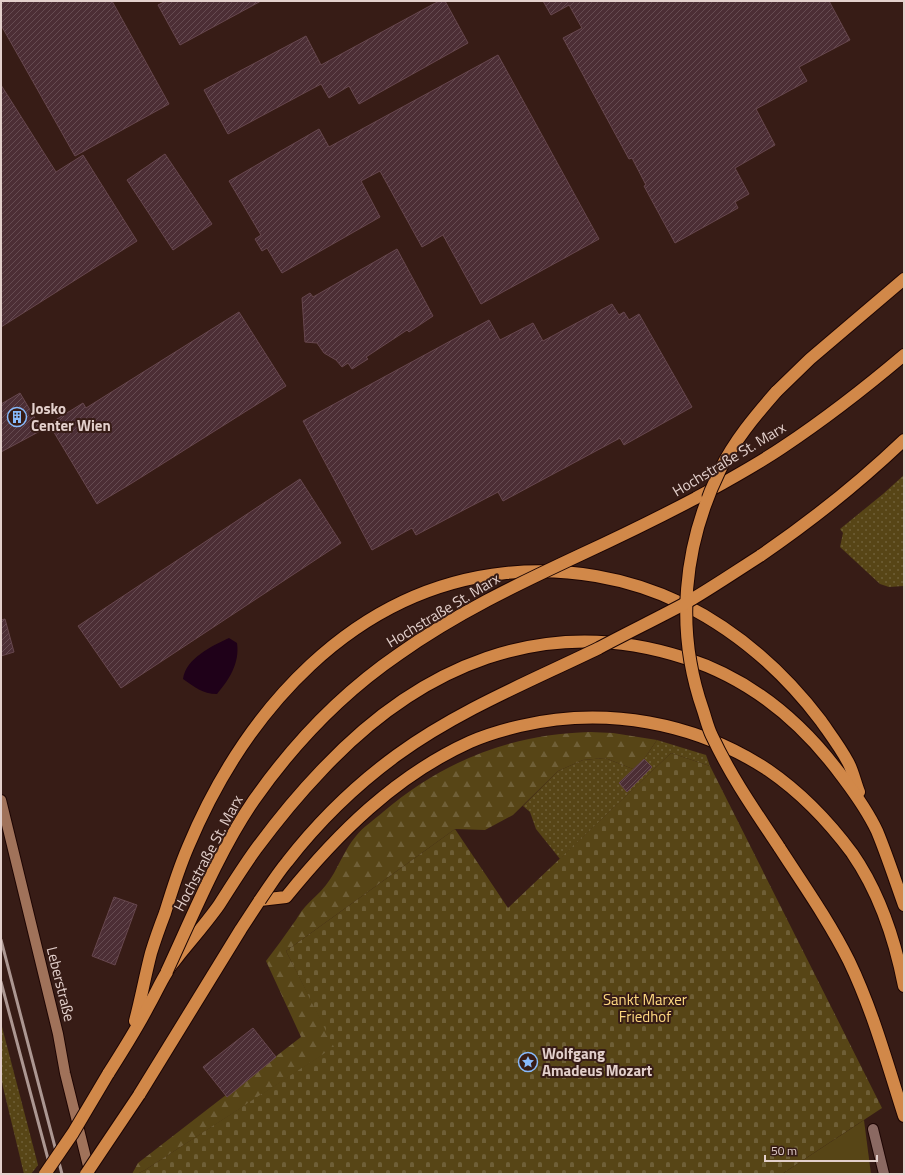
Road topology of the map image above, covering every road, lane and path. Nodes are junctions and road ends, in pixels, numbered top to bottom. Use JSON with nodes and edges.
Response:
{"nodes":[{"id":1,"x":904,"y":279,"type":"edge"},
{"id":2,"x":904,"y":355,"type":"edge"},
{"id":3,"x":904,"y":440,"type":"edge"},
{"id":4,"x":1,"y":800,"type":"edge"},
{"id":5,"x":866,"y":810,"type":"junction"},
{"id":6,"x":260,"y":900,"type":"junction"},
{"id":7,"x":904,"y":905,"type":"edge"},
{"id":8,"x":167,"y":971,"type":"junction"},
{"id":9,"x":904,"y":986,"type":"edge"},
{"id":10,"x":132,"y":1035,"type":"junction"},
{"id":11,"x":904,"y":1116,"type":"edge"},
{"id":12,"x":873,"y":1129,"type":"dead end"},
{"id":13,"x":45,"y":1174,"type":"edge"},
{"id":14,"x":86,"y":1174,"type":"edge"},
{"id":15,"x":90,"y":1174,"type":"edge"},
{"id":16,"x":884,"y":1174,"type":"edge"}],
"edges":[{"from":1,"to":11,"type":"highway","bridge":true},
{"from":2,"to":8,"type":"highway","name":"Hochstraße St. Marx","bridge":true},
{"from":3,"to":6,"type":"highway","bridge":true},
{"from":4,"to":15,"type":"street","name":"Leberstraße"},
{"from":5,"to":7,"type":"highway"},
{"from":5,"to":8,"type":"highway","bridge":true},
{"from":5,"to":10,"type":"highway"},
{"from":6,"to":9,"type":"highway"},
{"from":6,"to":14,"type":"highway","bridge":true},
{"from":8,"to":10,"type":"highway","name":"Hochstraße St. Marx"},
{"from":10,"to":13,"type":"highway","name":"Hochstraße St. Marx","bridge":true},
{"from":12,"to":16,"type":"street"}]}
